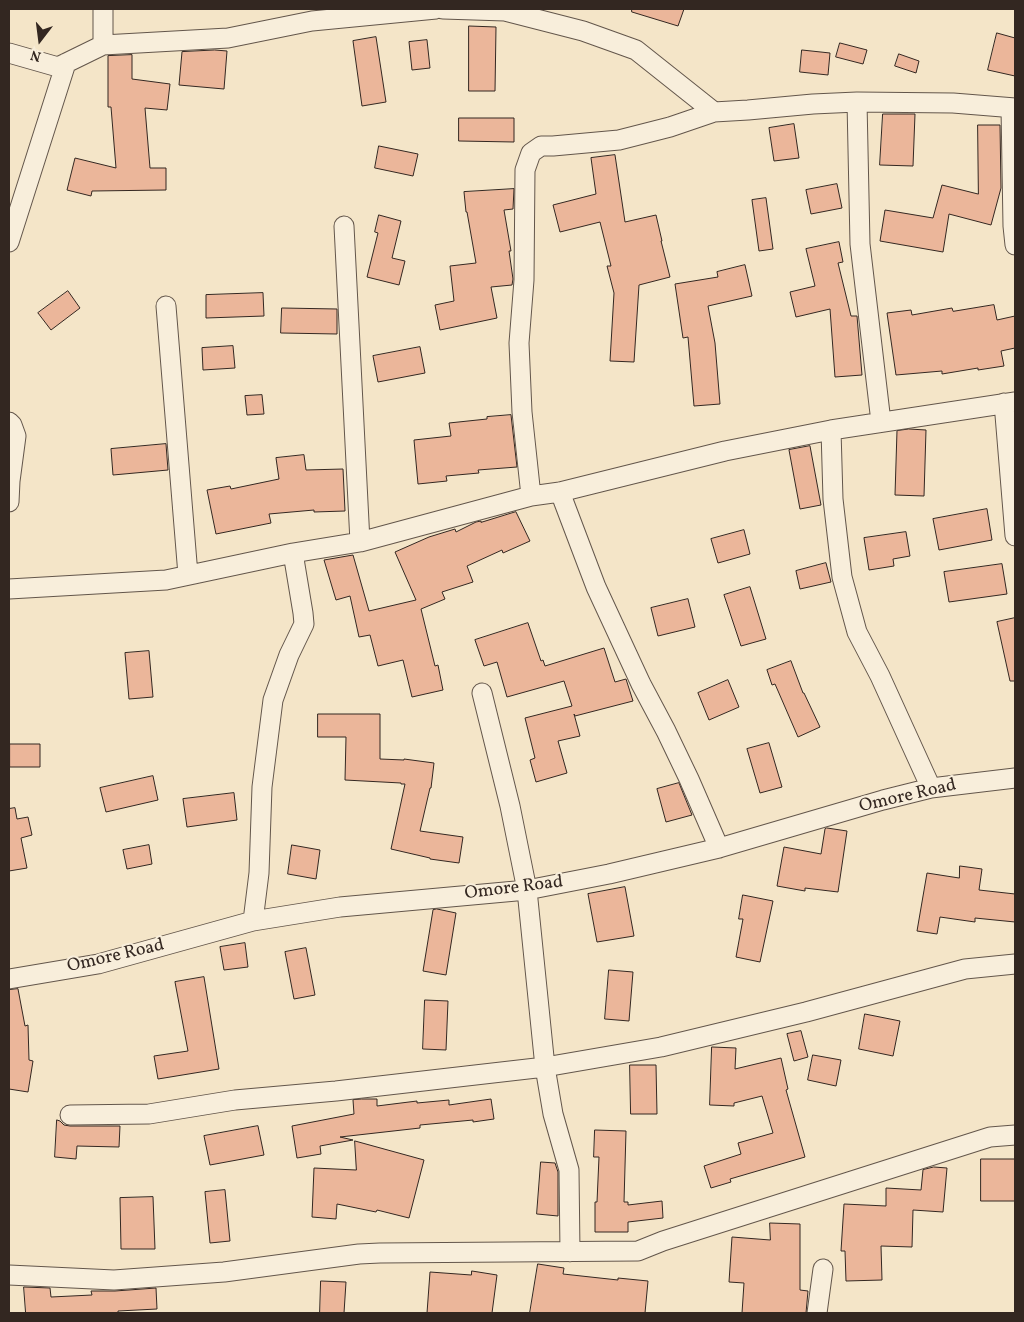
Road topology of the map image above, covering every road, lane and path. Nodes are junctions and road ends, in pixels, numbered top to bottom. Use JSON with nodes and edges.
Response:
{"nodes":[{"id":1,"x":103,"y":9,"type":"edge"},
{"id":2,"x":436,"y":9,"type":"edge"},
{"id":3,"x":443,"y":9,"type":"edge"},
{"id":4,"x":313,"y":15,"type":"edge"},
{"id":5,"x":103,"y":45,"type":"junction"},
{"id":6,"x":9,"y":53,"type":"edge"},
{"id":7,"x":66,"y":62,"type":"junction"},
{"id":8,"x":857,"y":102,"type":"junction"},
{"id":9,"x":1013,"y":108,"type":"edge"},
{"id":10,"x":714,"y":112,"type":"junction"},
{"id":11,"x":344,"y":226,"type":"dead end"},
{"id":12,"x":9,"y":242,"type":"edge"},
{"id":13,"x":1015,"y":245,"type":"edge"},
{"id":14,"x":166,"y":306,"type":"dead end"},
{"id":15,"x":1010,"y":402,"type":"edge"},
{"id":16,"x":9,"y":422,"type":"edge"},
{"id":17,"x":881,"y":422,"type":"junction"},
{"id":18,"x":831,"y":430,"type":"junction"},
{"id":19,"x":560,"y":492,"type":"junction"},
{"id":20,"x":531,"y":496,"type":"junction"},
{"id":21,"x":9,"y":502,"type":"edge"},
{"id":22,"x":1015,"y":536,"type":"edge"},
{"id":23,"x":360,"y":542,"type":"junction"},
{"id":24,"x":292,"y":554,"type":"junction"},
{"id":25,"x":188,"y":575,"type":"junction"},
{"id":26,"x":9,"y":589,"type":"edge"},
{"id":27,"x":482,"y":693,"type":"dead end"},
{"id":28,"x":1015,"y":778,"type":"edge"},
{"id":29,"x":931,"y":788,"type":"junction"},
{"id":30,"x":719,"y":848,"type":"junction"},
{"id":31,"x":527,"y":890,"type":"junction"},
{"id":32,"x":253,"y":921,"type":"junction"},
{"id":33,"x":1015,"y":964,"type":"edge"},
{"id":34,"x":9,"y":979,"type":"edge"},
{"id":35,"x":545,"y":1067,"type":"junction"},
{"id":36,"x":70,"y":1115,"type":"dead end"},
{"id":37,"x":1015,"y":1135,"type":"edge"},
{"id":38,"x":570,"y":1252,"type":"junction"},
{"id":39,"x":823,"y":1269,"type":"dead end"},
{"id":40,"x":9,"y":1275,"type":"edge"},
{"id":41,"x":817,"y":1313,"type":"edge"}],
"edges":[{"from":1,"to":5,"type":"street"},
{"from":2,"to":4,"type":"street"},
{"from":3,"to":10,"type":"street"},
{"from":4,"to":5,"type":"street"},
{"from":5,"to":7,"type":"street"},
{"from":6,"to":7,"type":"street"},
{"from":7,"to":12,"type":"street"},
{"from":8,"to":9,"type":"street"},
{"from":8,"to":10,"type":"street"},
{"from":8,"to":17,"type":"street"},
{"from":9,"to":13,"type":"street"},
{"from":10,"to":20,"type":"street"},
{"from":11,"to":23,"type":"street"},
{"from":14,"to":25,"type":"street"},
{"from":15,"to":17,"type":"street"},
{"from":15,"to":22,"type":"street"},
{"from":16,"to":21,"type":"street"},
{"from":17,"to":18,"type":"street"},
{"from":18,"to":19,"type":"street"},
{"from":18,"to":29,"type":"street"},
{"from":19,"to":20,"type":"street"},
{"from":19,"to":30,"type":"street"},
{"from":20,"to":23,"type":"street"},
{"from":23,"to":24,"type":"street"},
{"from":24,"to":25,"type":"street"},
{"from":24,"to":32,"type":"street"},
{"from":25,"to":26,"type":"street"},
{"from":27,"to":31,"type":"street"},
{"from":28,"to":29,"type":"street","name":"Omore Road"},
{"from":29,"to":30,"type":"street","name":"Omore Road"},
{"from":30,"to":31,"type":"street","name":"Omore Road"},
{"from":31,"to":32,"type":"street","name":"Omore Road"},
{"from":31,"to":35,"type":"street"},
{"from":32,"to":34,"type":"street","name":"Omore Road"},
{"from":33,"to":35,"type":"street"},
{"from":35,"to":36,"type":"street"},
{"from":35,"to":38,"type":"street"},
{"from":37,"to":38,"type":"street"},
{"from":38,"to":40,"type":"street"},
{"from":39,"to":41,"type":"street"}]}
